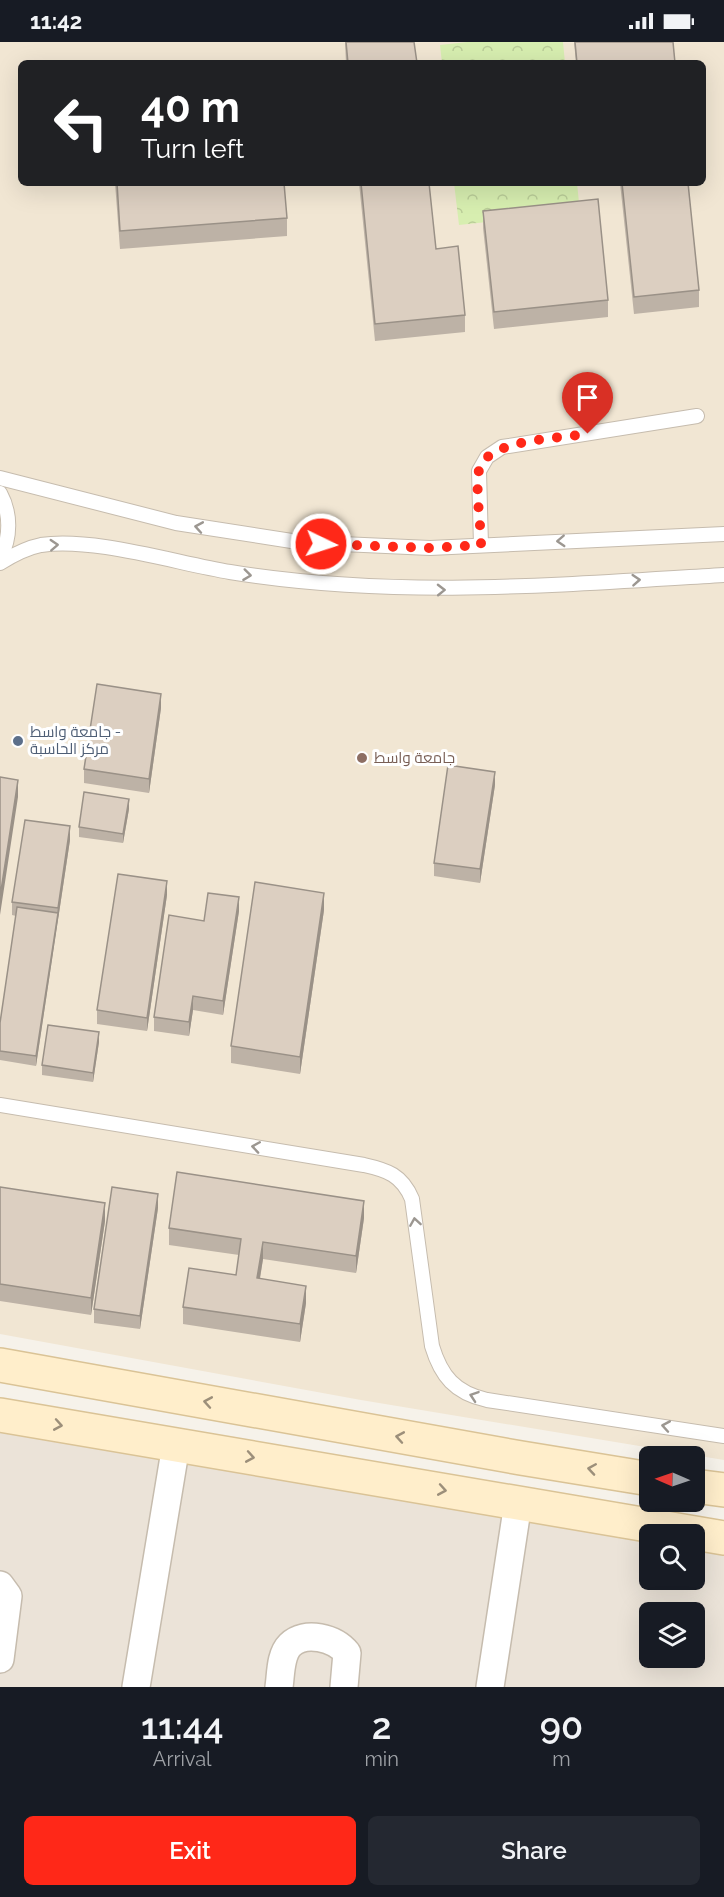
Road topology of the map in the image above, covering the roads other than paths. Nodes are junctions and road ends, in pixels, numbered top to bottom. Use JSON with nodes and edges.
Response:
{"nodes":[{"id":1,"x":697,"y":416,"type":"dead end"},
{"id":2,"x":0,"y":478,"type":"edge"},
{"id":3,"x":0,"y":493,"type":"edge"},
{"id":4,"x":724,"y":534,"type":"edge"},
{"id":5,"x":481,"y":545,"type":"junction"},
{"id":6,"x":0,"y":558,"type":"edge"},
{"id":7,"x":0,"y":563,"type":"edge"},
{"id":8,"x":724,"y":575,"type":"edge"},
{"id":9,"x":0,"y":1105,"type":"edge"},
{"id":10,"x":0,"y":1365,"type":"edge"},
{"id":11,"x":0,"y":1415,"type":"edge"},
{"id":12,"x":724,"y":1436,"type":"edge"},
{"id":13,"x":176,"y":1445,"type":"junction"},
{"id":14,"x":639,"y":1477,"type":"edge"},
{"id":15,"x":705,"y":1487,"type":"edge"},
{"id":16,"x":724,"y":1490,"type":"edge"},
{"id":17,"x":518,"y":1503,"type":"junction"},
{"id":18,"x":724,"y":1538,"type":"edge"},
{"id":19,"x":0,"y":1585,"type":"edge"},
{"id":20,"x":0,"y":1659,"type":"edge"},
{"id":21,"x":136,"y":1687,"type":"edge"},
{"id":22,"x":279,"y":1687,"type":"edge"},
{"id":23,"x":344,"y":1687,"type":"edge"},
{"id":24,"x":490,"y":1687,"type":"edge"}],
"edges":[{"from":1,"to":5,"type":"lane"},
{"from":5,"to":2,"type":"lane","one_way":true},
{"from":3,"to":6,"type":"lane"},
{"from":4,"to":5,"type":"lane","one_way":true},
{"from":7,"to":8,"type":"lane","one_way":true},
{"from":12,"to":9,"type":"lane","one_way":true},
{"from":14,"to":10,"type":"street","one_way":true},
{"from":11,"to":13,"type":"street","one_way":true},
{"from":13,"to":17,"type":"street","one_way":true},
{"from":13,"to":21,"type":"street"},
{"from":15,"to":16,"type":"street"},
{"from":17,"to":18,"type":"street"},
{"from":17,"to":24,"type":"street"},
{"from":19,"to":20,"type":"street"},
{"from":22,"to":23,"type":"street"}]}
